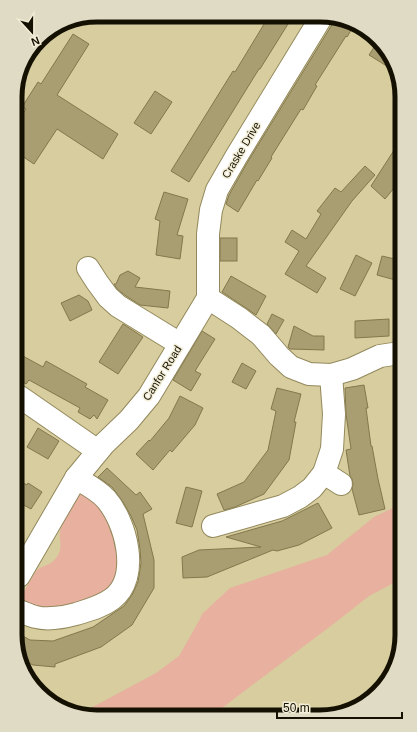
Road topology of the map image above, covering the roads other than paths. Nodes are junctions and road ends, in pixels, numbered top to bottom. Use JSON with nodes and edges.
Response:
{"nodes":[{"id":1,"x":318,"y":22,"type":"edge"},
{"id":2,"x":88,"y":268,"type":"dead end"},
{"id":3,"x":208,"y":298,"type":"junction"},
{"id":4,"x":180,"y":344,"type":"junction"},
{"id":5,"x":395,"y":354,"type":"edge"},
{"id":6,"x":331,"y":375,"type":"junction"},
{"id":7,"x":22,"y":398,"type":"edge"},
{"id":8,"x":98,"y":451,"type":"junction"},
{"id":9,"x":76,"y":478,"type":"junction"},
{"id":10,"x":213,"y":526,"type":"dead end"},
{"id":11,"x":26,"y":548,"type":"edge"},
{"id":12,"x":22,"y":564,"type":"edge"},
{"id":13,"x":22,"y":612,"type":"edge"}],
"edges":[{"from":1,"to":3,"type":"street","name":"Craske Drive"},
{"from":2,"to":4,"type":"street"},
{"from":3,"to":4,"type":"street","name":"Canfor Road"},
{"from":3,"to":6,"type":"street"},
{"from":4,"to":8,"type":"street","name":"Canfor Road"},
{"from":5,"to":6,"type":"street"},
{"from":6,"to":10,"type":"street"},
{"from":7,"to":8,"type":"street"},
{"from":8,"to":9,"type":"street","name":"Canfor Road"},
{"from":9,"to":11,"type":"street","name":"Canfor Road"},
{"from":9,"to":13,"type":"street"},
{"from":11,"to":12,"type":"street","name":"Canfor Road"}]}
